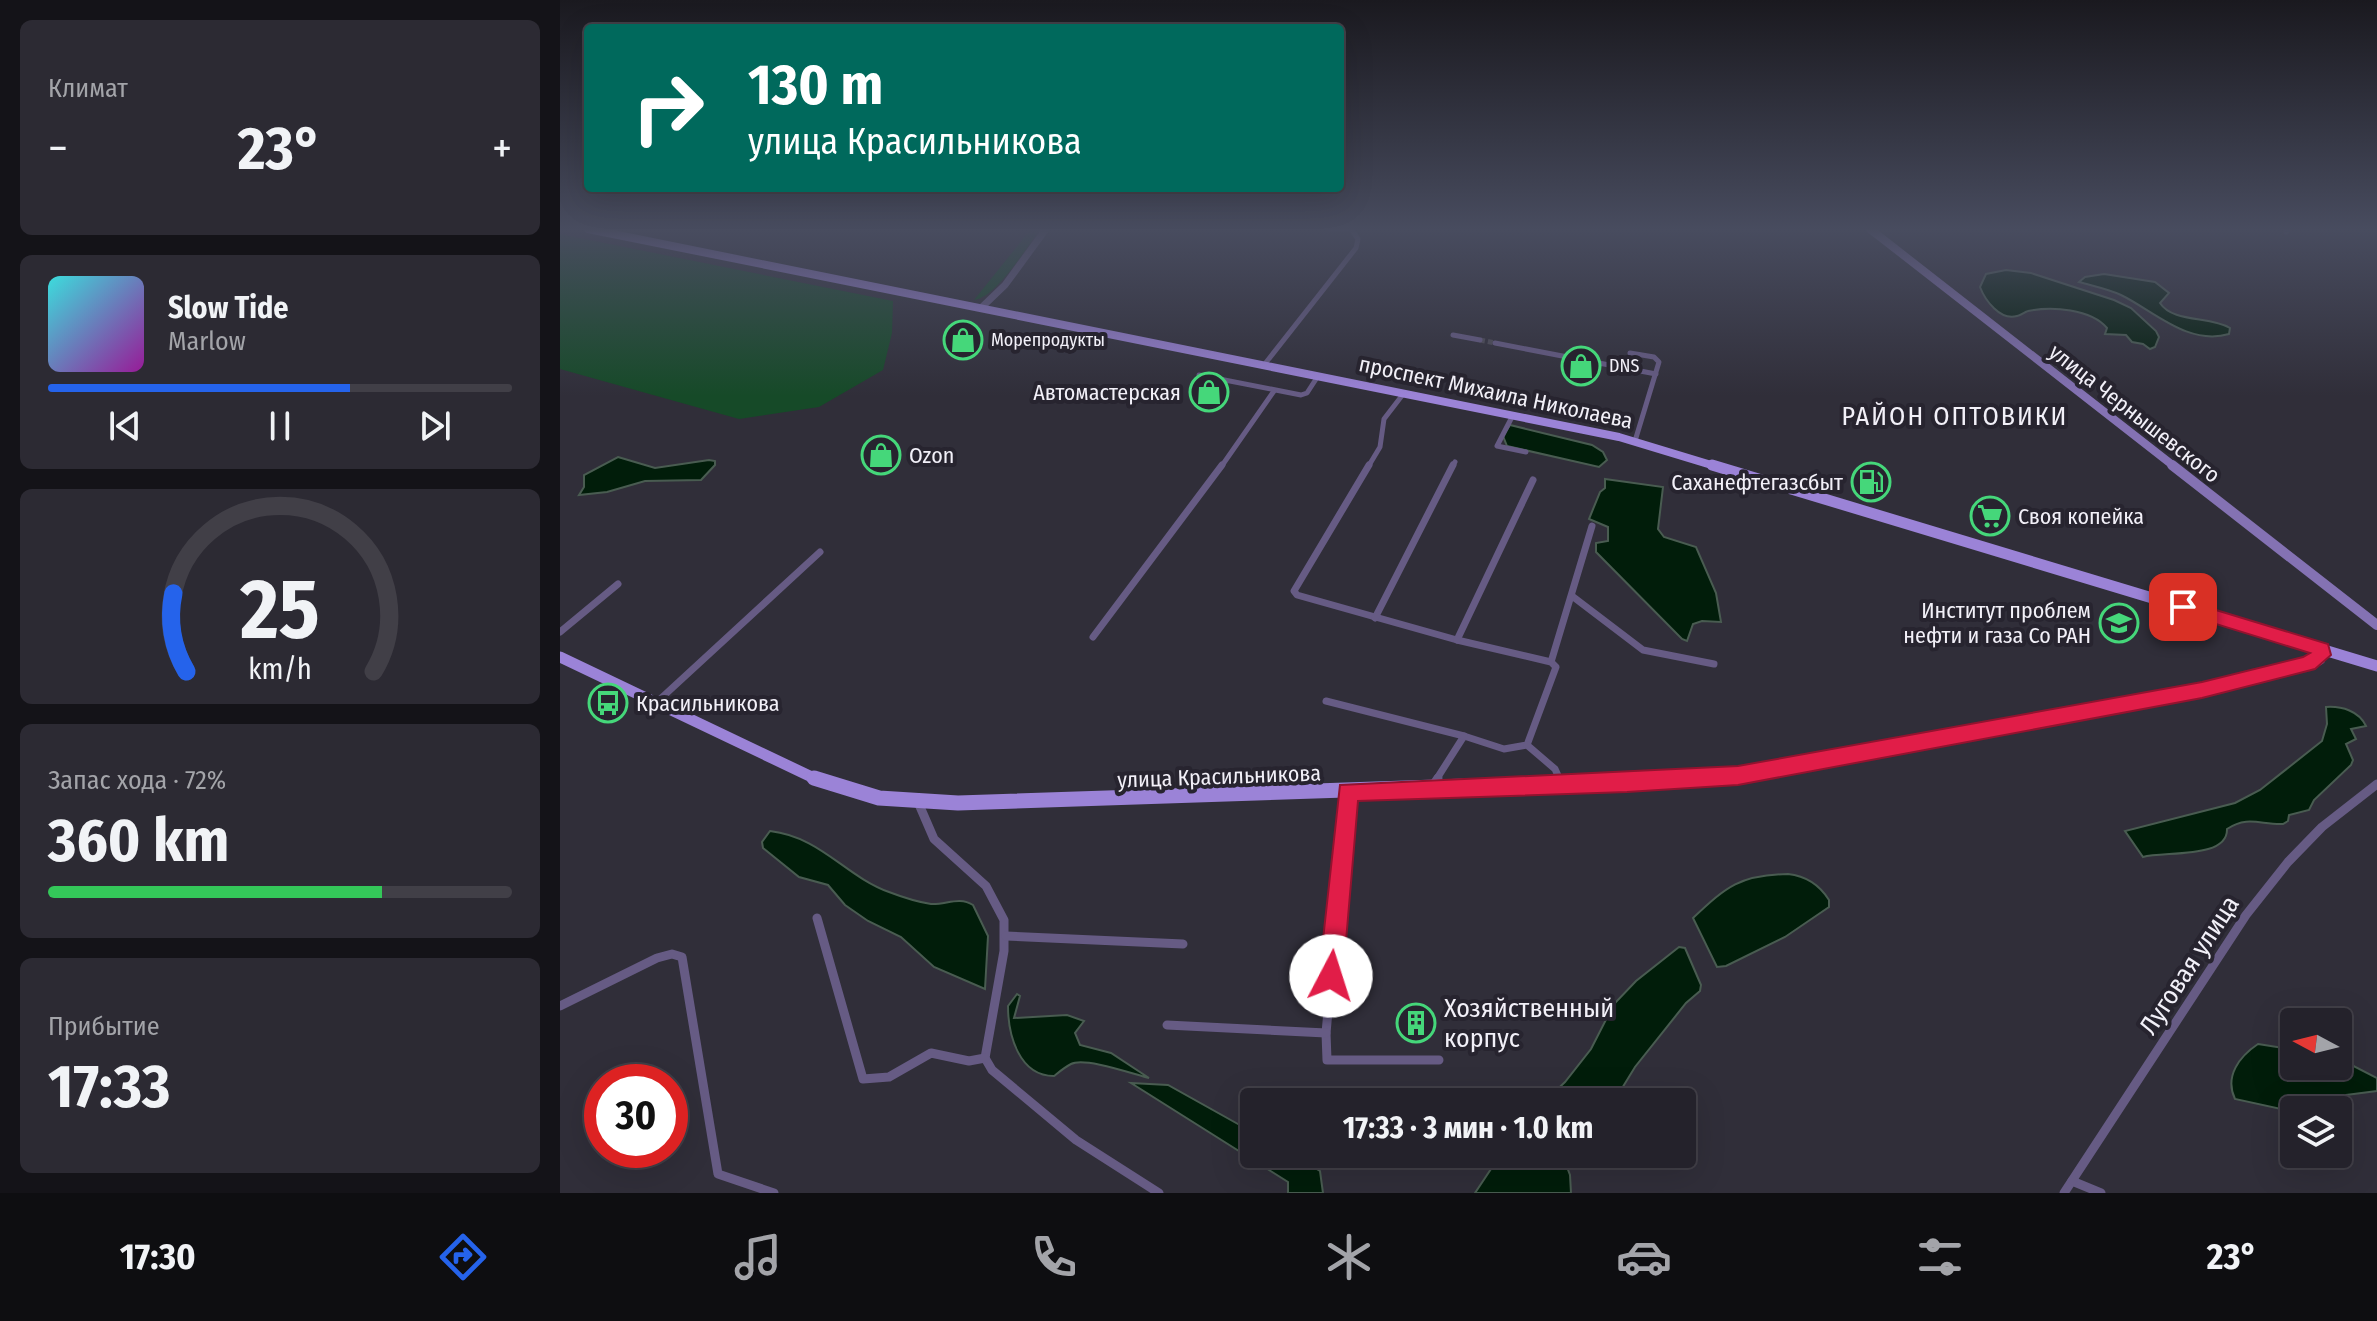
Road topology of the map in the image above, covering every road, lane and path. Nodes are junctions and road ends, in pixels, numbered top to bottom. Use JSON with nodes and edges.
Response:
{"nodes":[{"id":1,"x":865,"y":285,"type":"edge"},
{"id":2,"x":1005,"y":285,"type":"edge"},
{"id":3,"x":1327,"y":285,"type":"edge"},
{"id":4,"x":1941,"y":285,"type":"edge"},
{"id":5,"x":981,"y":308,"type":"junction"},
{"id":6,"x":1453,"y":335,"type":"dead end"},
{"id":7,"x":1480,"y":340,"type":"tunnel mouth"},
{"id":8,"x":1495,"y":343,"type":"tunnel mouth"},
{"id":9,"x":1630,"y":353,"type":"dead end"},
{"id":10,"x":1264,"y":365,"type":"junction"},
{"id":11,"x":1656,"y":374,"type":"junction"},
{"id":12,"x":1199,"y":375,"type":"dead end"},
{"id":13,"x":1318,"y":376,"type":"junction"},
{"id":14,"x":1274,"y":391,"type":"junction"},
{"id":15,"x":1404,"y":393,"type":"junction"},
{"id":16,"x":1513,"y":415,"type":"junction"},
{"id":17,"x":1635,"y":441,"type":"junction"},
{"id":18,"x":1526,"y":452,"type":"dead end"},
{"id":19,"x":1455,"y":462,"type":"dead end"},
{"id":20,"x":1533,"y":480,"type":"dead end"},
{"id":21,"x":1592,"y":526,"type":"dead end"},
{"id":22,"x":820,"y":552,"type":"dead end"},
{"id":23,"x":618,"y":584,"type":"dead end"},
{"id":24,"x":1572,"y":596,"type":"junction"},
{"id":25,"x":1375,"y":618,"type":"junction"},
{"id":26,"x":2377,"y":625,"type":"edge"},
{"id":27,"x":560,"y":632,"type":"edge"},
{"id":28,"x":1093,"y":637,"type":"dead end"},
{"id":29,"x":1457,"y":640,"type":"junction"},
{"id":30,"x":2321,"y":649,"type":"junction"},
{"id":31,"x":560,"y":657,"type":"edge"},
{"id":32,"x":1551,"y":662,"type":"junction"},
{"id":33,"x":1714,"y":664,"type":"dead end"},
{"id":34,"x":2377,"y":666,"type":"edge"},
{"id":35,"x":1326,"y":701,"type":"dead end"},
{"id":36,"x":657,"y":702,"type":"junction"},
{"id":37,"x":1464,"y":736,"type":"junction"},
{"id":38,"x":1527,"y":745,"type":"junction"},
{"id":39,"x":2377,"y":784,"type":"edge"},
{"id":40,"x":1561,"y":785,"type":"junction"},
{"id":41,"x":1431,"y":789,"type":"junction"},
{"id":42,"x":1348,"y":792,"type":"junction"},
{"id":43,"x":918,"y":802,"type":"junction"},
{"id":44,"x":817,"y":918,"type":"dead end"},
{"id":45,"x":1006,"y":936,"type":"junction"},
{"id":46,"x":1183,"y":944,"type":"dead end"},
{"id":47,"x":560,"y":1006,"type":"edge"},
{"id":48,"x":1167,"y":1025,"type":"dead end"},
{"id":49,"x":1326,"y":1033,"type":"junction"},
{"id":50,"x":985,"y":1058,"type":"junction"},
{"id":51,"x":1439,"y":1060,"type":"dead end"},
{"id":52,"x":2072,"y":1181,"type":"junction"},
{"id":53,"x":774,"y":1193,"type":"edge"},
{"id":54,"x":1159,"y":1193,"type":"edge"},
{"id":55,"x":2064,"y":1193,"type":"edge"},
{"id":56,"x":2101,"y":1193,"type":"edge"}],
"edges":[{"from":1,"to":5,"type":"main road","name":"проспект Михаила Николаева"},
{"from":2,"to":5,"type":"street"},
{"from":3,"to":10,"type":"street"},
{"from":4,"to":26,"type":"main road","name":"улица Чернышевского"},
{"from":5,"to":10,"type":"main road","name":"проспект Михаила Николаева"},
{"from":6,"to":7,"type":"street"},
{"from":8,"to":11,"type":"street"},
{"from":9,"to":11,"type":"street"},
{"from":10,"to":13,"type":"main road","name":"проспект Михаила Николаева"},
{"from":11,"to":17,"type":"street"},
{"from":12,"to":14,"type":"street"},
{"from":13,"to":14,"type":"street"},
{"from":13,"to":15,"type":"main road","name":"проспект Михаила Николаева"},
{"from":14,"to":28,"type":"street"},
{"from":15,"to":16,"type":"main road","name":"проспект Михаила Николаева"},
{"from":15,"to":25,"type":"street"},
{"from":16,"to":17,"type":"main road","name":"проспект Михаила Николаева"},
{"from":16,"to":18,"type":"street"},
{"from":17,"to":30,"type":"main road","name":"проспект Михаила Николаева"},
{"from":19,"to":25,"type":"street"},
{"from":20,"to":29,"type":"street"},
{"from":21,"to":24,"type":"street"},
{"from":22,"to":36,"type":"street"},
{"from":23,"to":27,"type":"street"},
{"from":24,"to":32,"type":"street"},
{"from":24,"to":33,"type":"street"},
{"from":25,"to":29,"type":"street"},
{"from":29,"to":32,"type":"street"},
{"from":30,"to":34,"type":"main road","name":"проспект Михаила Николаева"},
{"from":30,"to":40,"type":"main road","name":"улица Красильникова"},
{"from":31,"to":36,"type":"main road","name":"улица Красильникова"},
{"from":32,"to":38,"type":"street"},
{"from":35,"to":37,"type":"street"},
{"from":36,"to":43,"type":"main road","name":"улица Красильникова"},
{"from":37,"to":38,"type":"street"},
{"from":37,"to":41,"type":"street"},
{"from":38,"to":40,"type":"street"},
{"from":39,"to":52,"type":"street","name":"Луговая улица"},
{"from":40,"to":41,"type":"main road","name":"улица Красильникова"},
{"from":41,"to":42,"type":"main road","name":"улица Красильникова"},
{"from":42,"to":43,"type":"main road","name":"улица Красильникова"},
{"from":42,"to":49,"type":"street"},
{"from":43,"to":45,"type":"street"},
{"from":44,"to":50,"type":"street"},
{"from":45,"to":46,"type":"street"},
{"from":45,"to":50,"type":"street"},
{"from":47,"to":53,"type":"street"},
{"from":48,"to":49,"type":"street"},
{"from":49,"to":51,"type":"street"},
{"from":50,"to":54,"type":"street"},
{"from":52,"to":55,"type":"street","name":"Луговая улица"},
{"from":52,"to":56,"type":"street"}]}
